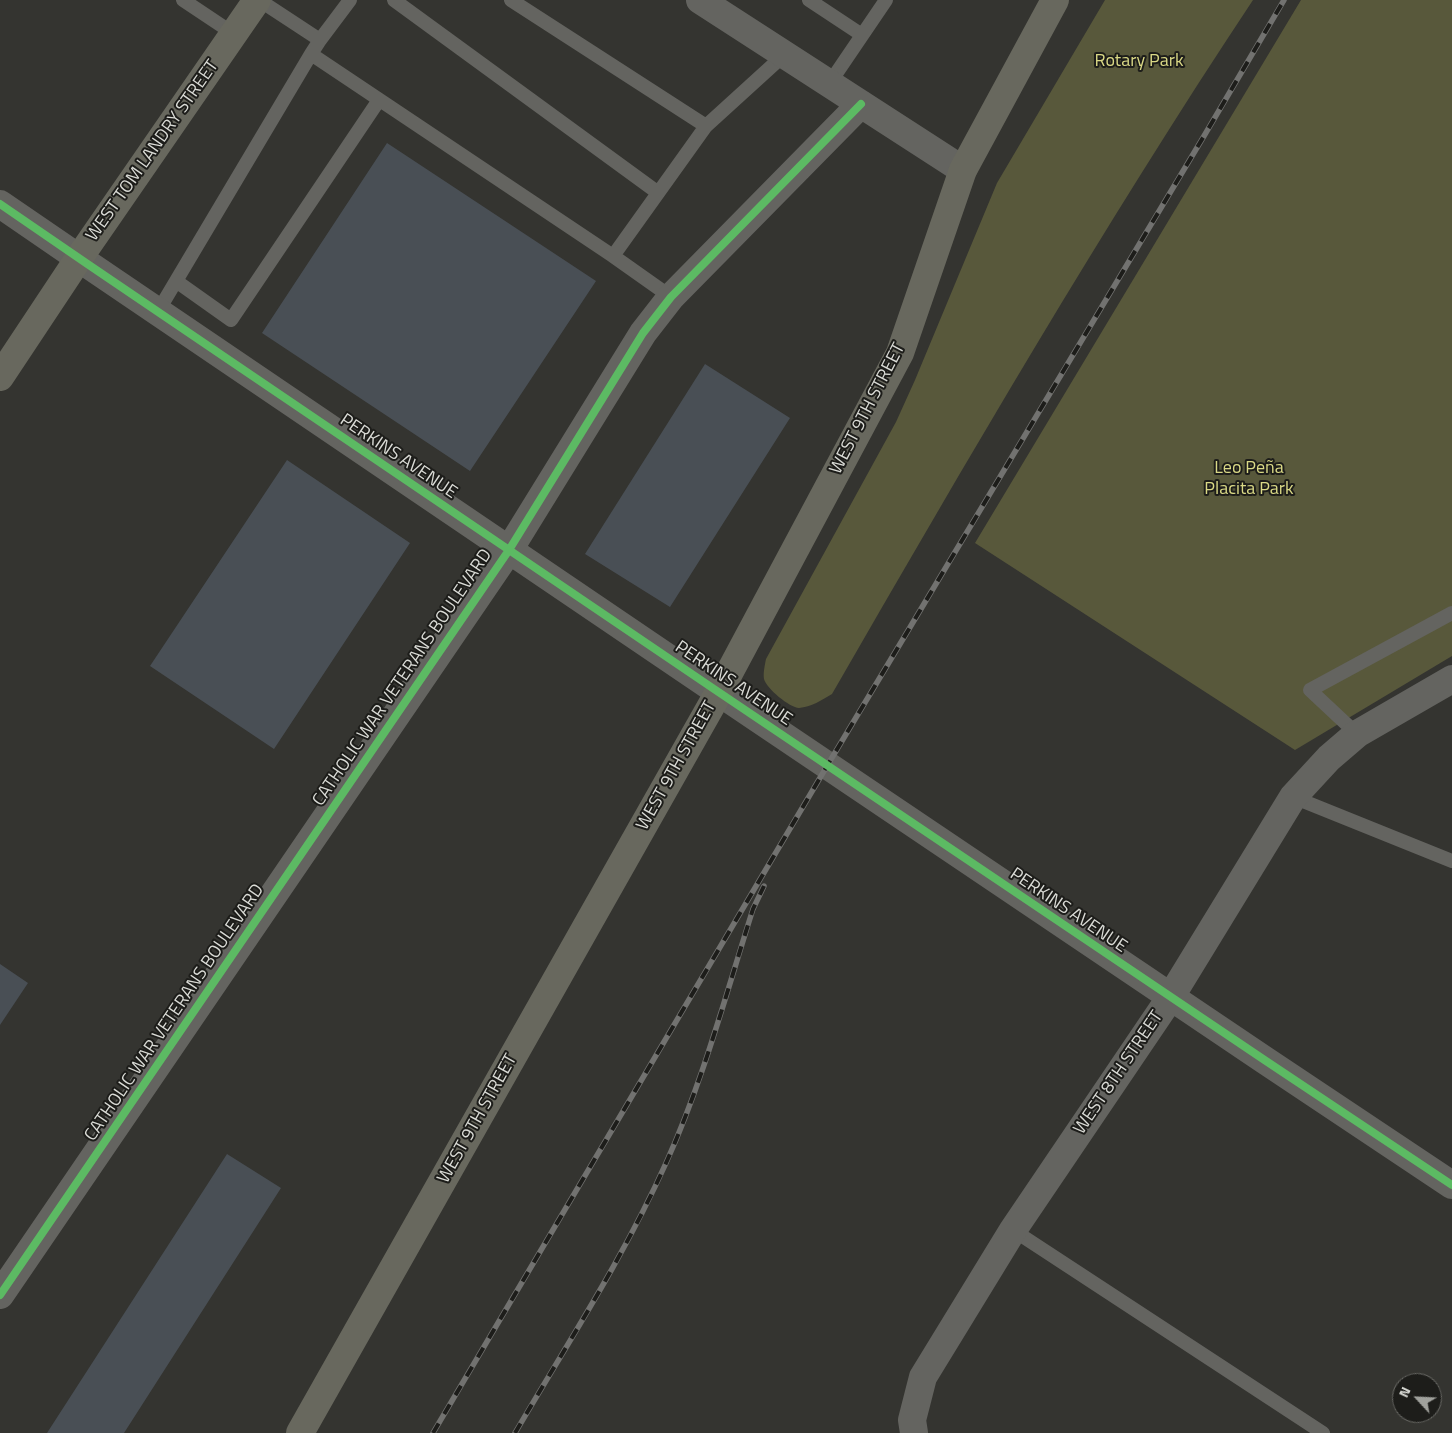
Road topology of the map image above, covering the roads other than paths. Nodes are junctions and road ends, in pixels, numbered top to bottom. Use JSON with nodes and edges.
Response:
{"nodes":[{"id":1,"x":183,"y":0,"type":"edge"},
{"id":2,"x":258,"y":0,"type":"edge"},
{"id":3,"x":350,"y":0,"type":"edge"},
{"id":4,"x":394,"y":0,"type":"edge"},
{"id":5,"x":511,"y":0,"type":"edge"},
{"id":6,"x":700,"y":0,"type":"edge"},
{"id":7,"x":810,"y":0,"type":"edge"},
{"id":8,"x":886,"y":0,"type":"edge"},
{"id":9,"x":1055,"y":0,"type":"edge"},
{"id":10,"x":234,"y":34,"type":"junction"},
{"id":11,"x":862,"y":35,"type":"junction"},
{"id":12,"x":320,"y":40,"type":"junction"},
{"id":13,"x":311,"y":54,"type":"junction"},
{"id":14,"x":784,"y":55,"type":"junction"},
{"id":15,"x":829,"y":84,"type":"junction"},
{"id":16,"x":380,"y":100,"type":"junction"},
{"id":17,"x":860,"y":104,"type":"junction"},
{"id":18,"x":706,"y":126,"type":"junction"},
{"id":19,"x":963,"y":170,"type":"junction"},
{"id":20,"x":657,"y":192,"type":"junction"},
{"id":21,"x":0,"y":204,"type":"edge"},
{"id":22,"x":613,"y":256,"type":"junction"},
{"id":23,"x":79,"y":258,"type":"junction"},
{"id":24,"x":176,"y":280,"type":"junction"},
{"id":25,"x":671,"y":297,"type":"junction"},
{"id":26,"x":157,"y":313,"type":"junction"},
{"id":27,"x":0,"y":377,"type":"edge"},
{"id":28,"x":509,"y":550,"type":"junction"},
{"id":29,"x":1452,"y":613,"type":"edge"},
{"id":30,"x":1452,"y":679,"type":"edge"},
{"id":31,"x":719,"y":692,"type":"junction"},
{"id":32,"x":1357,"y":734,"type":"junction"},
{"id":33,"x":1293,"y":797,"type":"junction"},
{"id":34,"x":1451,"y":859,"type":"edge"},
{"id":35,"x":1170,"y":998,"type":"junction"},
{"id":36,"x":1452,"y":1185,"type":"edge"},
{"id":37,"x":1013,"y":1230,"type":"junction"},
{"id":38,"x":0,"y":1295,"type":"edge"},
{"id":39,"x":913,"y":1427,"type":"edge"},
{"id":40,"x":300,"y":1433,"type":"edge"},
{"id":41,"x":1322,"y":1433,"type":"edge"}],
"edges":[{"from":1,"to":10,"type":"lane"},
{"from":2,"to":10,"type":"main road","name":"WEST TOM LANDRY STREET"},
{"from":2,"to":12,"type":"lane"},
{"from":3,"to":12,"type":"lane"},
{"from":4,"to":20,"type":"lane"},
{"from":5,"to":18,"type":"lane"},
{"from":6,"to":14,"type":"street"},
{"from":7,"to":11,"type":"lane"},
{"from":8,"to":11,"type":"lane"},
{"from":9,"to":19,"type":"main road","name":"WEST 9TH STREET"},
{"from":10,"to":23,"type":"main road","name":"WEST TOM LANDRY STREET"},
{"from":11,"to":15,"type":"lane"},
{"from":12,"to":13,"type":"lane"},
{"from":13,"to":16,"type":"lane"},
{"from":13,"to":24,"type":"lane"},
{"from":14,"to":15,"type":"street"},
{"from":14,"to":18,"type":"lane"},
{"from":15,"to":17,"type":"street"},
{"from":16,"to":22,"type":"lane"},
{"from":16,"to":24,"type":"lane"},
{"from":17,"to":19,"type":"street"},
{"from":17,"to":25,"type":"street","name":"CATHOLIC WAR VETERANS BOULEVARD"},
{"from":18,"to":20,"type":"lane"},
{"from":19,"to":31,"type":"main road","name":"WEST 9TH STREET"},
{"from":20,"to":22,"type":"lane"},
{"from":21,"to":23,"type":"street","name":"PERKINS AVENUE"},
{"from":22,"to":25,"type":"lane"},
{"from":23,"to":26,"type":"street","name":"PERKINS AVENUE"},
{"from":23,"to":27,"type":"main road","name":"WEST TOM LANDRY STREET"},
{"from":24,"to":26,"type":"lane"},
{"from":25,"to":28,"type":"street","name":"CATHOLIC WAR VETERANS BOULEVARD"},
{"from":26,"to":28,"type":"street","name":"PERKINS AVENUE"},
{"from":28,"to":31,"type":"street","name":"PERKINS AVENUE"},
{"from":28,"to":38,"type":"street","name":"CATHOLIC WAR VETERANS BOULEVARD"},
{"from":29,"to":32,"type":"lane"},
{"from":30,"to":32,"type":"street","name":"WEST 8TH STREET"},
{"from":31,"to":35,"type":"street","name":"PERKINS AVENUE"},
{"from":31,"to":40,"type":"main road","name":"WEST 9TH STREET"},
{"from":32,"to":33,"type":"street","name":"WEST 8TH STREET"},
{"from":33,"to":34,"type":"lane"},
{"from":33,"to":35,"type":"street","name":"WEST 8TH STREET"},
{"from":35,"to":36,"type":"street","name":"PERKINS AVENUE"},
{"from":35,"to":37,"type":"street","name":"WEST 8TH STREET"},
{"from":37,"to":39,"type":"street","name":"WEST 8TH STREET"},
{"from":37,"to":41,"type":"lane"}]}
